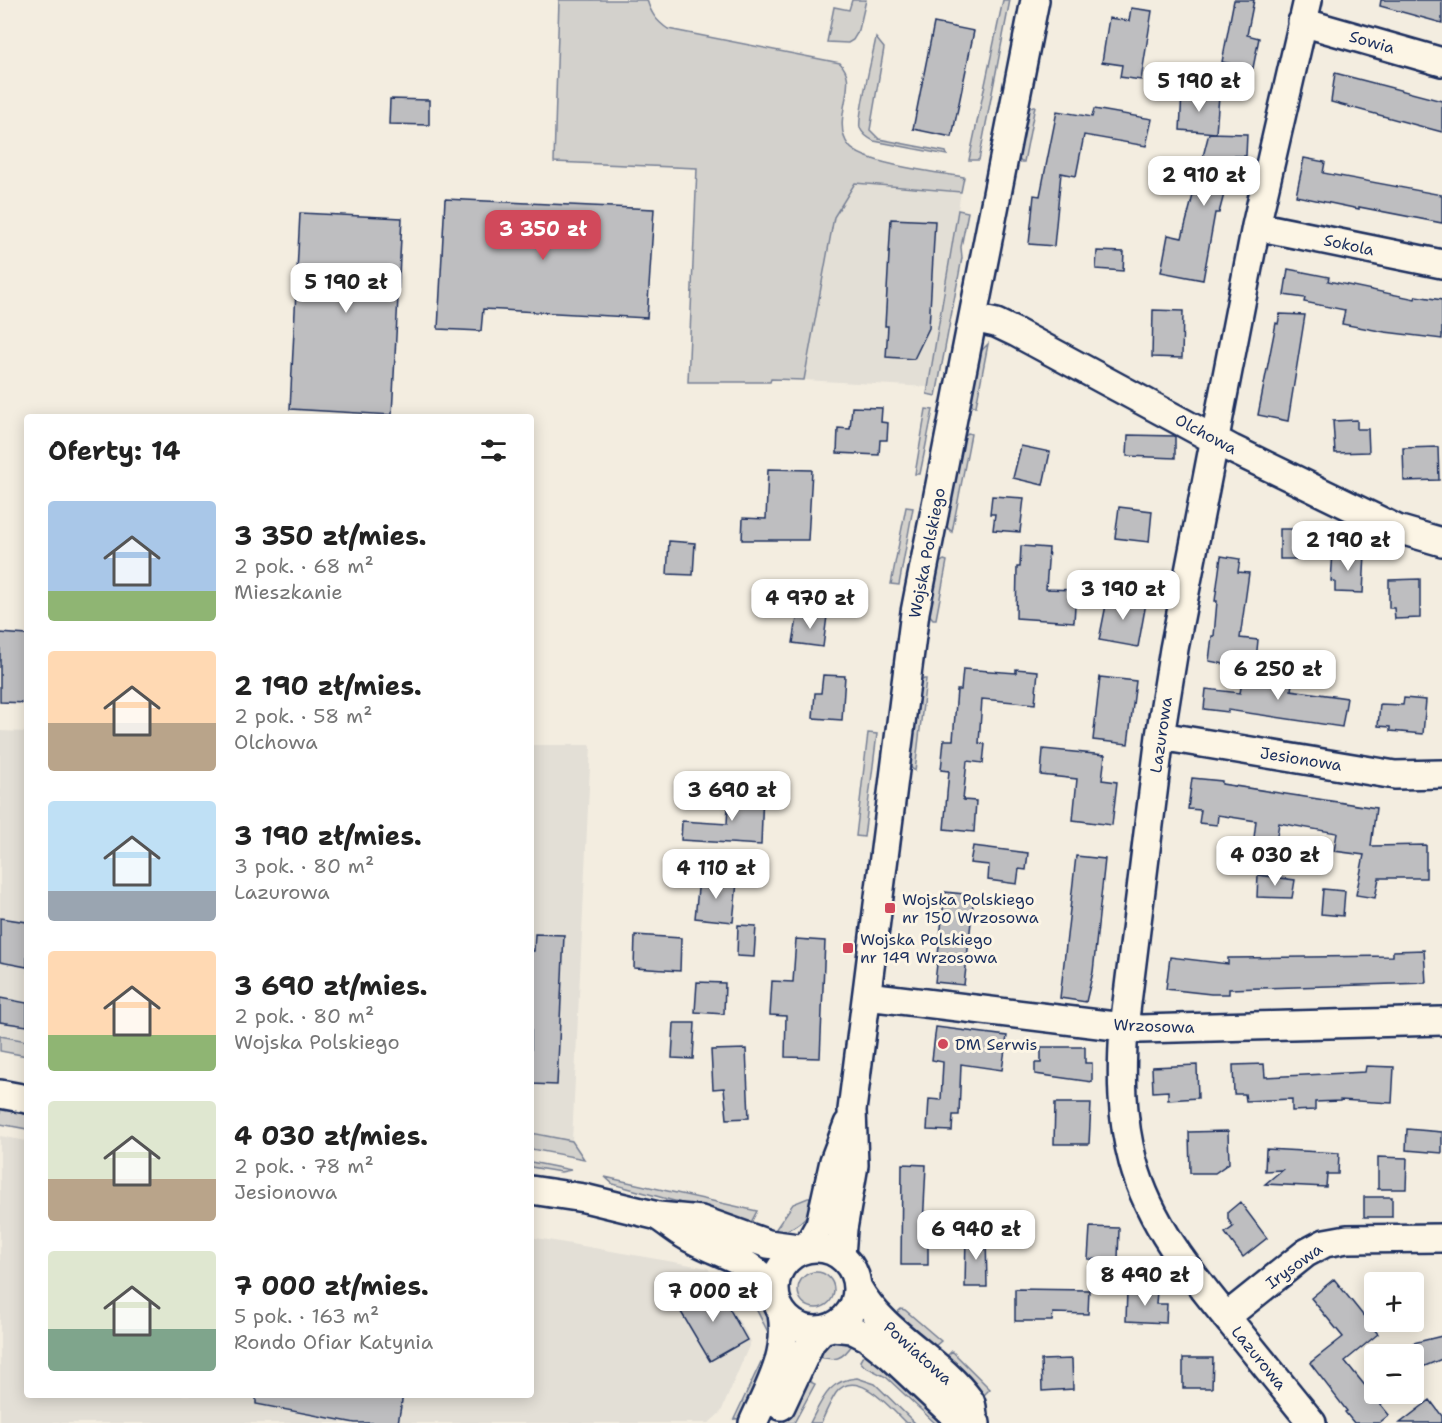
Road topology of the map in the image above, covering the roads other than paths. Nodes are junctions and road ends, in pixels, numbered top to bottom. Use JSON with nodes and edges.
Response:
{"nodes":[{"id":1,"x":1035,"y":0,"type":"edge"},
{"id":2,"x":1305,"y":11,"type":"edge"},
{"id":3,"x":1442,"y":62,"type":"edge"},
{"id":4,"x":1256,"y":226,"type":"junction"},
{"id":5,"x":1442,"y":264,"type":"edge"},
{"id":6,"x":973,"y":318,"type":"junction"},
{"id":7,"x":1216,"y":439,"type":"junction"},
{"id":8,"x":1442,"y":542,"type":"edge"},
{"id":9,"x":1160,"y":736,"type":"junction"},
{"id":10,"x":1442,"y":774,"type":"edge"},
{"id":11,"x":867,"y":996,"type":"junction"},
{"id":12,"x":1442,"y":1021,"type":"edge"},
{"id":13,"x":1124,"y":1027,"type":"junction"},
{"id":14,"x":0,"y":1094,"type":"edge"},
{"id":15,"x":24,"y":1098,"type":"edge"},
{"id":16,"x":852,"y":1110,"type":"junction"},
{"id":17,"x":534,"y":1190,"type":"edge"},
{"id":18,"x":658,"y":1216,"type":"junction"},
{"id":19,"x":1442,"y":1238,"type":"edge"},
{"id":20,"x":806,"y":1249,"type":"junction"},
{"id":21,"x":841,"y":1256,"type":"junction"},
{"id":22,"x":858,"y":1288,"type":"junction"},
{"id":23,"x":778,"y":1303,"type":"junction"},
{"id":24,"x":1226,"y":1317,"type":"junction"},
{"id":25,"x":827,"y":1329,"type":"junction"},
{"id":26,"x":975,"y":1421,"type":"edge"},
{"id":27,"x":753,"y":1423,"type":"edge"},
{"id":28,"x":773,"y":1423,"type":"edge"},
{"id":29,"x":1312,"y":1423,"type":"edge"}],
"edges":[{"from":1,"to":6,"type":"street","name":"Wojska Polskiego"},
{"from":2,"to":3,"type":"street","name":"Sowia"},
{"from":2,"to":4,"type":"street","name":"Lazurowa"},
{"from":4,"to":5,"type":"street","name":"Sokola"},
{"from":4,"to":7,"type":"street","name":"Lazurowa"},
{"from":6,"to":7,"type":"street","name":"Olchowa"},
{"from":6,"to":11,"type":"street","name":"Wojska Polskiego"},
{"from":7,"to":8,"type":"street","name":"Olchowa"},
{"from":7,"to":9,"type":"street","name":"Lazurowa"},
{"from":9,"to":10,"type":"street","name":"Jesionowa"},
{"from":9,"to":13,"type":"street","name":"Lazurowa"},
{"from":11,"to":13,"type":"street","name":"Wrzosowa"},
{"from":11,"to":16,"type":"street","name":"Wojska Polskiego"},
{"from":12,"to":13,"type":"street","name":"Wrzosowa"},
{"from":13,"to":24,"type":"street","name":"Lazurowa"},
{"from":14,"to":15,"type":"street"},
{"from":16,"to":20,"type":"street","name":"Wojska Polskiego"},
{"from":16,"to":21,"type":"street","name":"Wojska Polskiego"},
{"from":17,"to":18,"type":"street"},
{"from":18,"to":20,"type":"street"},
{"from":18,"to":23,"type":"street"},
{"from":19,"to":24,"type":"street","name":"Irysowa"},
{"from":20,"to":21,"type":"street"},
{"from":20,"to":23,"type":"street"},
{"from":21,"to":22,"type":"street"},
{"from":22,"to":25,"type":"street"},
{"from":22,"to":26,"type":"street","name":"Powiatowa"},
{"from":23,"to":25,"type":"street"},
{"from":23,"to":27,"type":"street"},
{"from":24,"to":29,"type":"street","name":"Lazurowa"},
{"from":25,"to":26,"type":"street","name":"Powiatowa"},
{"from":25,"to":28,"type":"street"}]}
